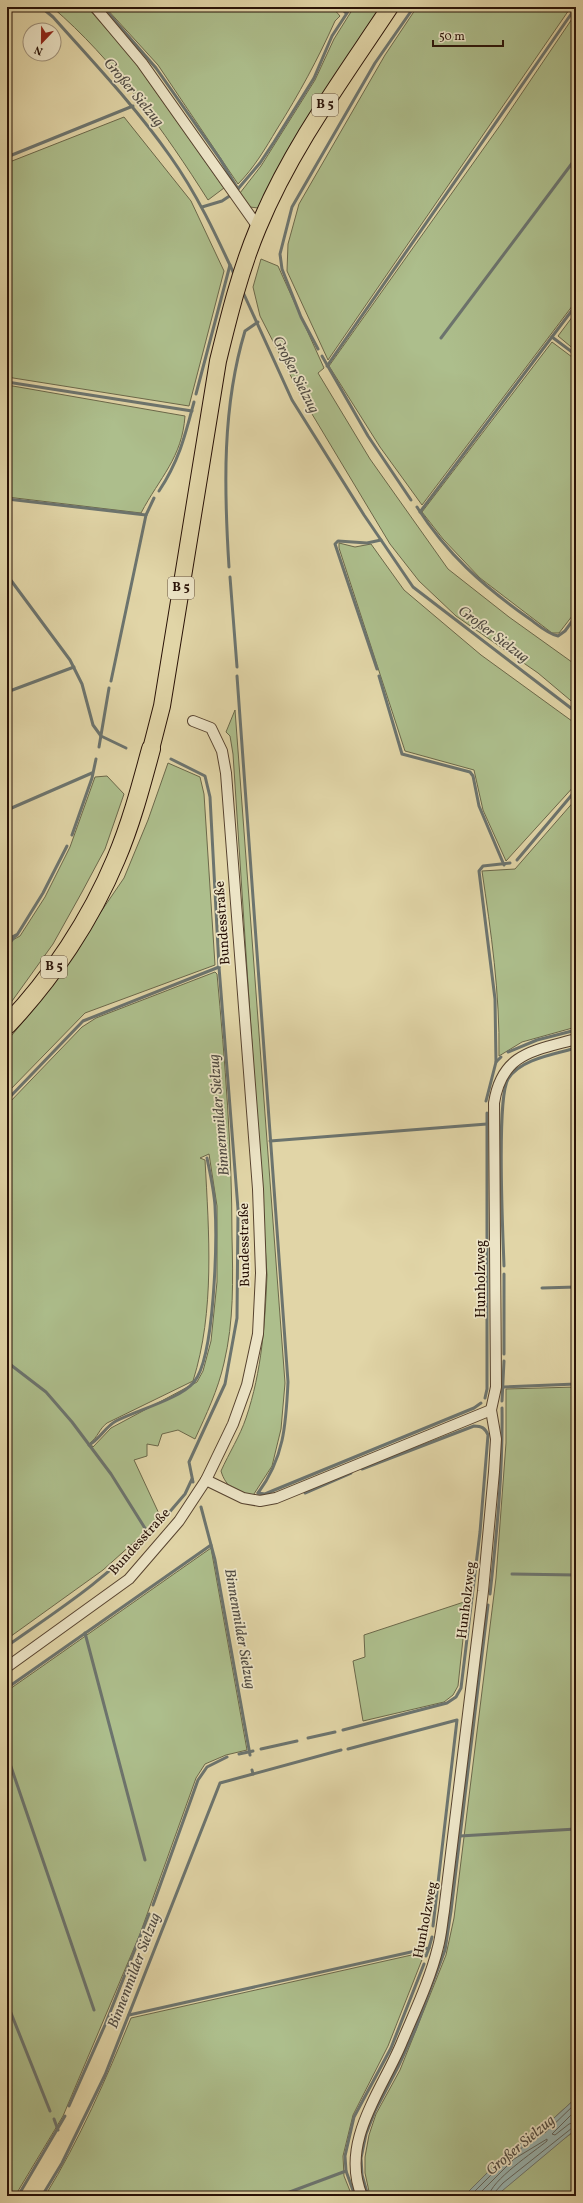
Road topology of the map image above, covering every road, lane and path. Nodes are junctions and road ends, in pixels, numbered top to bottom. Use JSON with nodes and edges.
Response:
{"nodes":[{"id":1,"x":95,"y":7,"type":"edge"},
{"id":2,"x":390,"y":7,"type":"edge"},
{"id":3,"x":258,"y":227,"type":"junction"},
{"id":4,"x":193,"y":721,"type":"dead end"},
{"id":5,"x":151,"y":749,"type":"joint"},
{"id":6,"x":7,"y":1025,"type":"edge"},
{"id":7,"x":576,"y":1039,"type":"edge"},
{"id":8,"x":491,"y":1410,"type":"junction"},
{"id":9,"x":206,"y":1480,"type":"junction"},
{"id":10,"x":7,"y":1667,"type":"edge"},
{"id":11,"x":362,"y":2196,"type":"edge"}],
"edges":[{"from":1,"to":3,"type":"street"},
{"from":2,"to":3,"type":"main road","number":"B 5"},
{"from":3,"to":5,"type":"main road","number":"B 5"},
{"from":4,"to":9,"type":"street","name":"Bundesstraße"},
{"from":5,"to":6,"type":"highway","number":"B 5"},
{"from":7,"to":8,"type":"street","name":"Hunholzweg"},
{"from":8,"to":9,"type":"street"},
{"from":8,"to":11,"type":"street","name":"Hunholzweg"},
{"from":9,"to":10,"type":"street","name":"Bundesstraße"}]}
